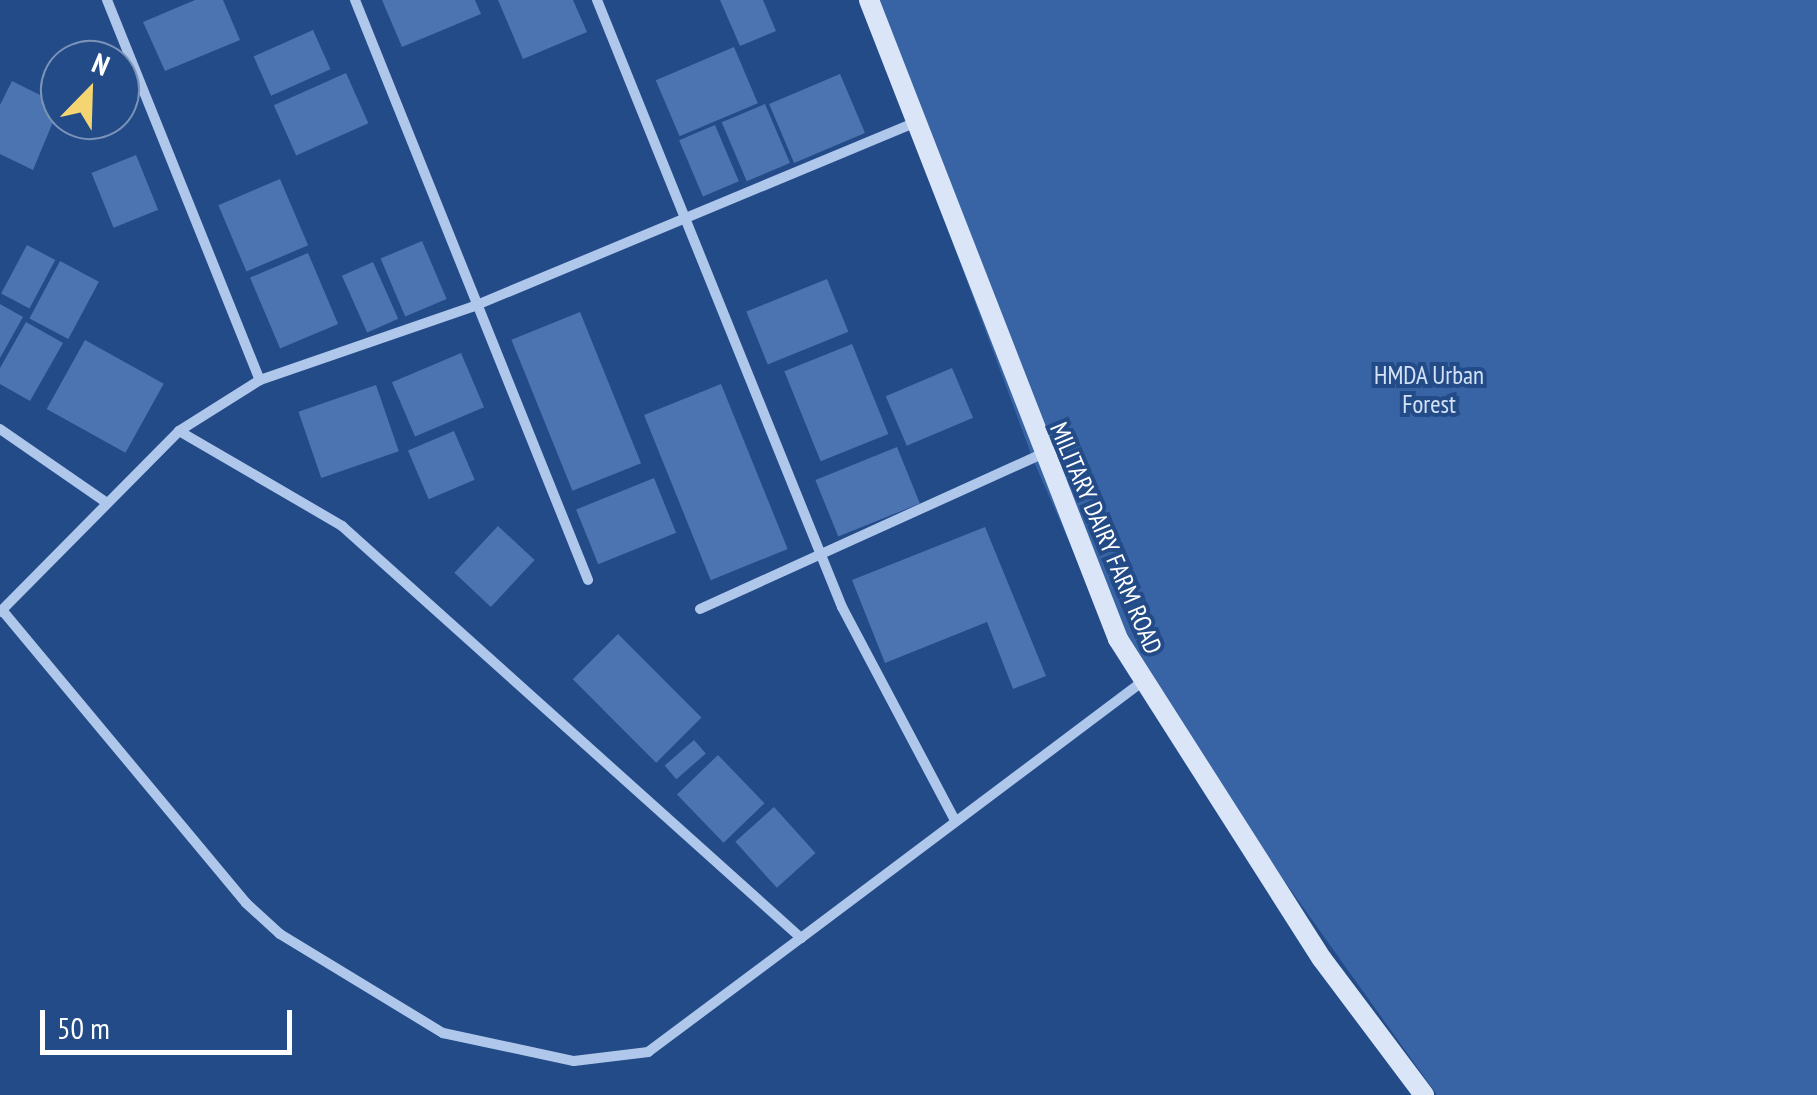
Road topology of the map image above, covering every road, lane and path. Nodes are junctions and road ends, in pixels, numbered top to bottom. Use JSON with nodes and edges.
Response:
{"nodes":[{"id":1,"x":107,"y":0,"type":"edge"},
{"id":2,"x":354,"y":0,"type":"edge"},
{"id":3,"x":598,"y":0,"type":"edge"},
{"id":4,"x":869,"y":0,"type":"edge"},
{"id":5,"x":917,"y":122,"type":"junction"},
{"id":6,"x":690,"y":220,"type":"junction"},
{"id":7,"x":472,"y":307,"type":"junction"},
{"id":8,"x":260,"y":380,"type":"junction"},
{"id":9,"x":0,"y":430,"type":"edge"},
{"id":10,"x":179,"y":431,"type":"junction"},
{"id":11,"x":1041,"y":454,"type":"junction"},
{"id":12,"x":104,"y":501,"type":"junction"},
{"id":13,"x":822,"y":553,"type":"junction"},
{"id":14,"x":588,"y":580,"type":"dead end"},
{"id":15,"x":700,"y":609,"type":"dead end"},
{"id":16,"x":1,"y":611,"type":"edge"},
{"id":17,"x":1142,"y":684,"type":"junction"},
{"id":18,"x":954,"y":820,"type":"junction"},
{"id":19,"x":801,"y":938,"type":"junction"},
{"id":20,"x":1424,"y":1095,"type":"edge"}],
"edges":[{"from":1,"to":8,"type":"street"},
{"from":2,"to":7,"type":"street"},
{"from":3,"to":6,"type":"street"},
{"from":4,"to":5,"type":"main road","name":"MILITARY DAIRY FARM ROAD"},
{"from":5,"to":6,"type":"street"},
{"from":5,"to":11,"type":"main road","name":"MILITARY DAIRY FARM ROAD"},
{"from":6,"to":7,"type":"street"},
{"from":6,"to":13,"type":"street"},
{"from":7,"to":8,"type":"street"},
{"from":7,"to":14,"type":"street"},
{"from":8,"to":10,"type":"street"},
{"from":9,"to":12,"type":"street"},
{"from":10,"to":12,"type":"street"},
{"from":10,"to":19,"type":"street"},
{"from":11,"to":13,"type":"street"},
{"from":11,"to":17,"type":"main road","name":"MILITARY DAIRY FARM ROAD"},
{"from":12,"to":16,"type":"street"},
{"from":13,"to":15,"type":"street"},
{"from":13,"to":18,"type":"street"},
{"from":16,"to":19,"type":"street"},
{"from":17,"to":18,"type":"street"},
{"from":17,"to":20,"type":"main road","name":"MILITARY DAIRY FARM ROAD"},
{"from":18,"to":19,"type":"street"}]}
